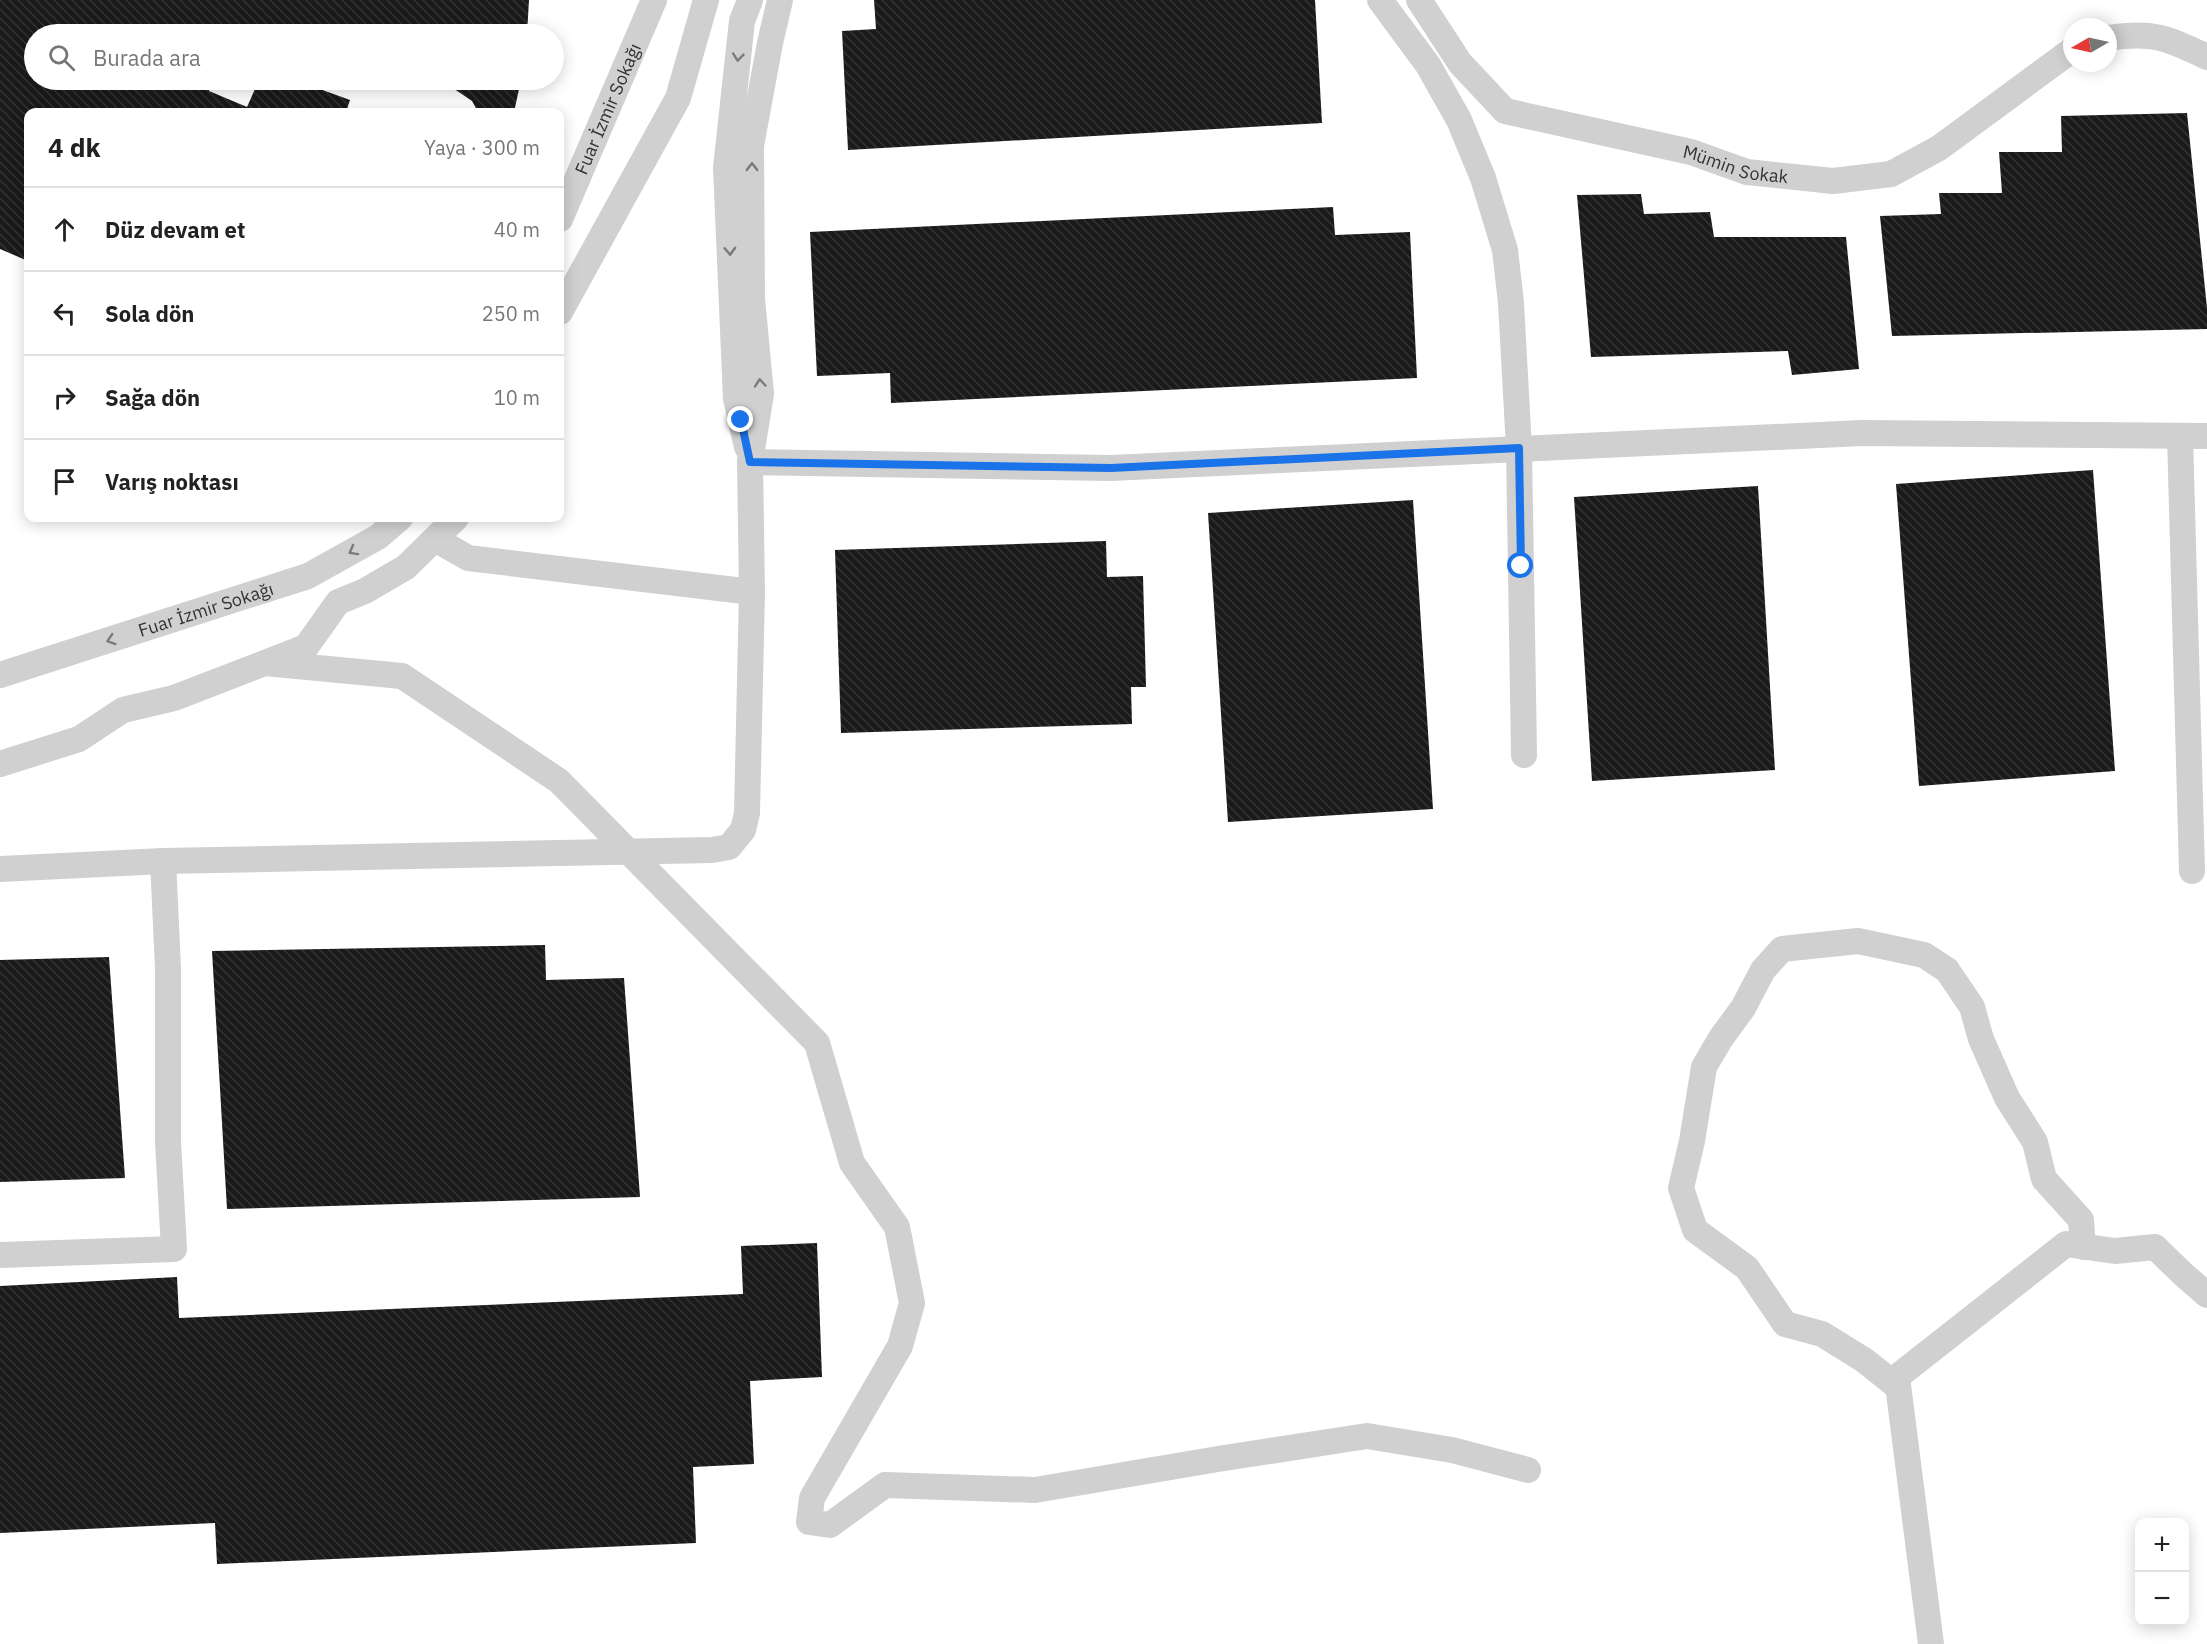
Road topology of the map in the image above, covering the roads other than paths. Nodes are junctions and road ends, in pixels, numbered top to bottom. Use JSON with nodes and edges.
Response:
{"nodes":[{"id":1,"x":654,"y":0,"type":"edge"},
{"id":2,"x":706,"y":0,"type":"edge"},
{"id":3,"x":750,"y":0,"type":"edge"},
{"id":4,"x":780,"y":0,"type":"edge"},
{"id":5,"x":1380,"y":0,"type":"edge"},
{"id":6,"x":1419,"y":0,"type":"edge"},
{"id":7,"x":2117,"y":37,"type":"edge"},
{"id":8,"x":2063,"y":57,"type":"edge"},
{"id":9,"x":2207,"y":57,"type":"edge"},
{"id":10,"x":564,"y":210,"type":"edge"},
{"id":11,"x":564,"y":305,"type":"edge"},
{"id":12,"x":2180,"y":436,"type":"junction"},
{"id":13,"x":2207,"y":436,"type":"edge"},
{"id":14,"x":1519,"y":448,"type":"junction"},
{"id":15,"x":750,"y":462,"type":"junction"},
{"id":16,"x":395,"y":522,"type":"edge"},
{"id":17,"x":452,"y":522,"type":"edge"},
{"id":18,"x":435,"y":539,"type":"junction"},
{"id":19,"x":752,"y":592,"type":"junction"},
{"id":20,"x":265,"y":663,"type":"junction"},
{"id":21,"x":0,"y":675,"type":"edge"},
{"id":22,"x":1524,"y":755,"type":"dead end"},
{"id":23,"x":0,"y":764,"type":"edge"},
{"id":24,"x":163,"y":861,"type":"junction"},
{"id":25,"x":0,"y":869,"type":"edge"},
{"id":26,"x":2192,"y":871,"type":"dead end"},
{"id":27,"x":2083,"y":1247,"type":"junction"},
{"id":28,"x":0,"y":1255,"type":"edge"},
{"id":29,"x":2207,"y":1295,"type":"edge"},
{"id":30,"x":1898,"y":1387,"type":"junction"},
{"id":31,"x":1528,"y":1470,"type":"dead end"},
{"id":32,"x":1931,"y":1644,"type":"edge"}],
"edges":[{"from":1,"to":10,"type":"street","name":"Fuar İzmir Sokağı"},
{"from":2,"to":11,"type":"street"},
{"from":3,"to":15,"type":"street","one_way":true},
{"from":15,"to":4,"type":"street","one_way":true},
{"from":5,"to":14,"type":"street"},
{"from":6,"to":8,"type":"street","name":"Mümin Sokak"},
{"from":7,"to":9,"type":"street"},
{"from":12,"to":13,"type":"street"},
{"from":12,"to":14,"type":"street"},
{"from":12,"to":26,"type":"street"},
{"from":14,"to":15,"type":"street"},
{"from":14,"to":22,"type":"street"},
{"from":15,"to":19,"type":"street"},
{"from":16,"to":21,"type":"street","name":"Fuar İzmir Sokağı","one_way":true},
{"from":17,"to":18,"type":"street"},
{"from":18,"to":19,"type":"street"},
{"from":18,"to":20,"type":"street"},
{"from":19,"to":24,"type":"street"},
{"from":20,"to":23,"type":"street"},
{"from":20,"to":31,"type":"street"},
{"from":24,"to":25,"type":"street"},
{"from":24,"to":28,"type":"street"},
{"from":27,"to":29,"type":"street"},
{"from":27,"to":30,"type":"street"},
{"from":27,"to":30,"type":"street"},
{"from":30,"to":32,"type":"street"}]}
